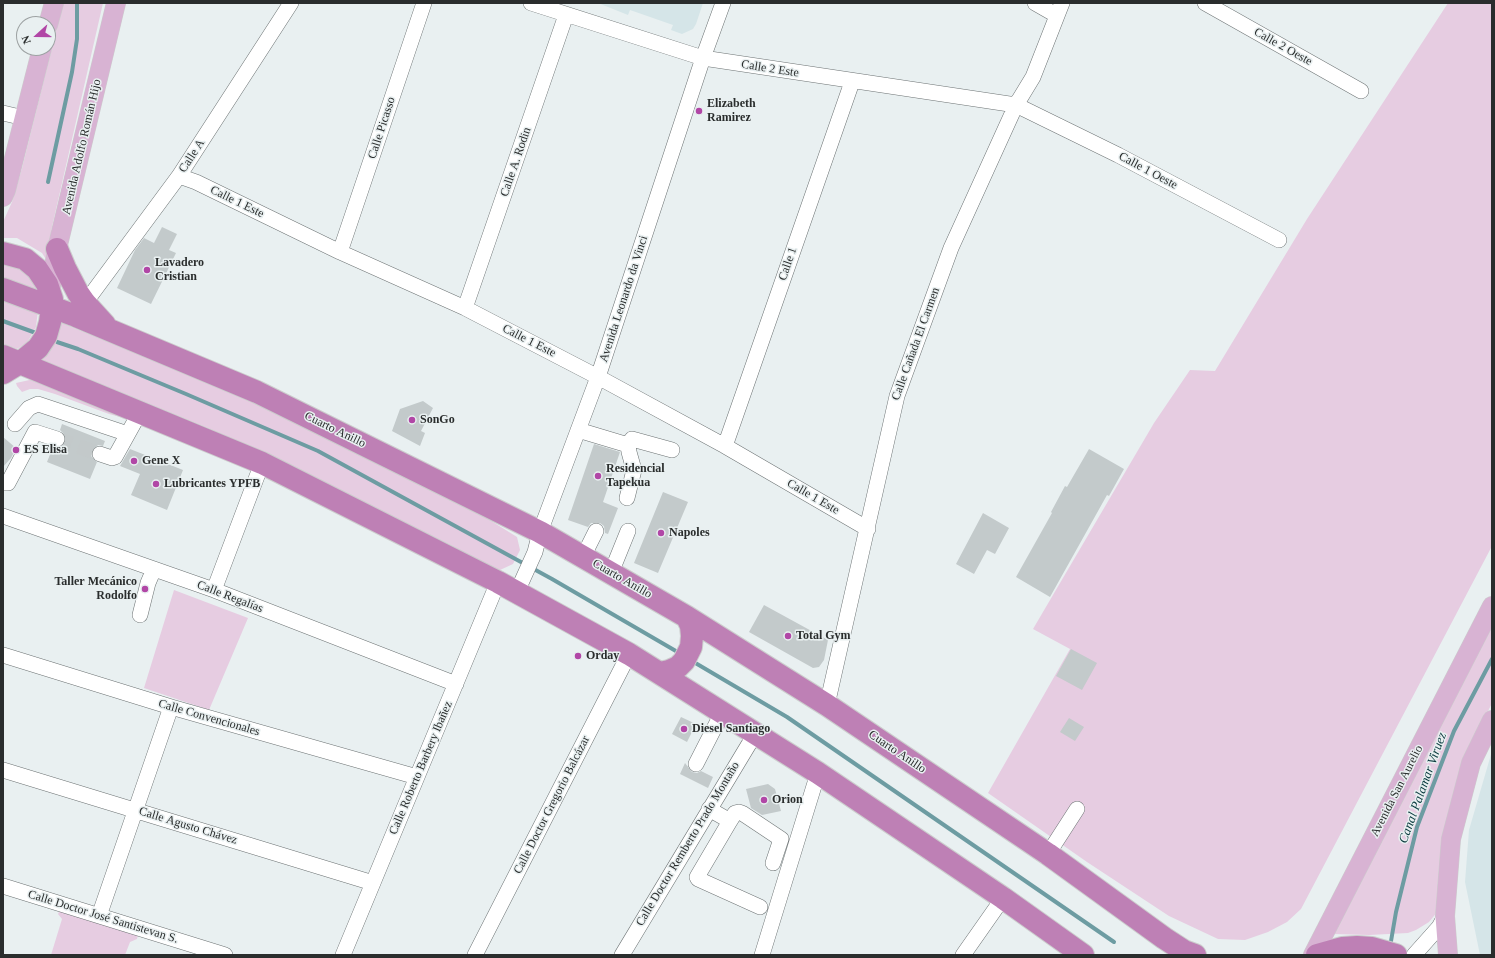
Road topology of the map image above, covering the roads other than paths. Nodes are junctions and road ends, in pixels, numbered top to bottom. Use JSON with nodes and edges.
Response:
{"nodes":[{"id":1,"x":54,"y":3,"type":"edge"},
{"id":2,"x":116,"y":3,"type":"edge"},
{"id":3,"x":291,"y":3,"type":"edge"},
{"id":4,"x":424,"y":3,"type":"edge"},
{"id":5,"x":531,"y":3,"type":"edge"},
{"id":6,"x":723,"y":3,"type":"edge"},
{"id":7,"x":1035,"y":3,"type":"edge"},
{"id":8,"x":1205,"y":3,"type":"edge"},
{"id":9,"x":1059,"y":9,"type":"edge"},
{"id":10,"x":566,"y":15,"type":"junction"},
{"id":11,"x":50,"y":16,"type":"edge"},
{"id":12,"x":40,"y":56,"type":"edge"},
{"id":13,"x":703,"y":58,"type":"junction"},
{"id":14,"x":852,"y":82,"type":"junction"},
{"id":15,"x":1361,"y":91,"type":"dead end"},
{"id":16,"x":1016,"y":105,"type":"junction"},
{"id":17,"x":3,"y":113,"type":"edge"},
{"id":18,"x":24,"y":118,"type":"junction"},
{"id":19,"x":180,"y":176,"type":"junction"},
{"id":20,"x":3,"y":197,"type":"edge"},
{"id":21,"x":1279,"y":240,"type":"dead end"},
{"id":22,"x":57,"y":249,"type":"junction"},
{"id":23,"x":340,"y":252,"type":"junction"},
{"id":24,"x":3,"y":253,"type":"edge"},
{"id":25,"x":3,"y":289,"type":"edge"},
{"id":26,"x":51,"y":299,"type":"junction"},
{"id":27,"x":85,"y":303,"type":"junction"},
{"id":28,"x":465,"y":308,"type":"junction"},
{"id":29,"x":112,"y":331,"type":"junction"},
{"id":30,"x":9,"y":364,"type":"edge"},
{"id":31,"x":598,"y":377,"type":"junction"},
{"id":32,"x":140,"y":412,"type":"junction"},
{"id":33,"x":9,"y":422,"type":"edge"},
{"id":34,"x":578,"y":430,"type":"junction"},
{"id":35,"x":35,"y":432,"type":"junction"},
{"id":36,"x":128,"y":434,"type":"junction"},
{"id":37,"x":56,"y":439,"type":"tunnel mouth"},
{"id":38,"x":628,"y":445,"type":"junction"},
{"id":39,"x":725,"y":446,"type":"junction"},
{"id":40,"x":672,"y":450,"type":"dead end"},
{"id":41,"x":100,"y":454,"type":"tunnel mouth"},
{"id":42,"x":262,"y":463,"type":"junction"},
{"id":43,"x":3,"y":484,"type":"edge"},
{"id":44,"x":627,"y":498,"type":"dead end"},
{"id":45,"x":3,"y":516,"type":"edge"},
{"id":46,"x":868,"y":529,"type":"junction"},
{"id":47,"x":596,"y":531,"type":"dead end"},
{"id":48,"x":628,"y":531,"type":"dead end"},
{"id":49,"x":538,"y":542,"type":"junction"},
{"id":50,"x":583,"y":557,"type":"junction"},
{"id":51,"x":154,"y":569,"type":"junction"},
{"id":52,"x":611,"y":573,"type":"junction"},
{"id":53,"x":498,"y":582,"type":"junction"},
{"id":54,"x":521,"y":584,"type":"junction"},
{"id":55,"x":214,"y":590,"type":"junction"},
{"id":56,"x":1492,"y":606,"type":"edge"},
{"id":57,"x":140,"y":614,"type":"dead end"},
{"id":58,"x":687,"y":617,"type":"junction"},
{"id":59,"x":716,"y":635,"type":"junction"},
{"id":60,"x":629,"y":654,"type":"junction"},
{"id":61,"x":3,"y":655,"type":"edge"},
{"id":62,"x":691,"y":656,"type":"junction"},
{"id":63,"x":660,"y":673,"type":"junction"},
{"id":64,"x":456,"y":684,"type":"junction"},
{"id":65,"x":691,"y":693,"type":"junction"},
{"id":66,"x":826,"y":705,"type":"junction"},
{"id":67,"x":171,"y":707,"type":"junction"},
{"id":68,"x":722,"y":713,"type":"junction"},
{"id":69,"x":1492,"y":720,"type":"edge"},
{"id":70,"x":755,"y":734,"type":"junction"},
{"id":71,"x":696,"y":764,"type":"dead end"},
{"id":72,"x":3,"y":770,"type":"edge"},
{"id":73,"x":818,"y":773,"type":"junction"},
{"id":74,"x":417,"y":777,"type":"junction"},
{"id":75,"x":709,"y":809,"type":"junction"},
{"id":76,"x":1077,"y":809,"type":"dead end"},
{"id":77,"x":135,"y":810,"type":"junction"},
{"id":78,"x":730,"y":821,"type":"junction"},
{"id":79,"x":1048,"y":854,"type":"junction"},
{"id":80,"x":792,"y":858,"type":"junction"},
{"id":81,"x":373,"y":883,"type":"junction"},
{"id":82,"x":3,"y":886,"type":"edge"},
{"id":83,"x":1003,"y":898,"type":"junction"},
{"id":84,"x":760,"y":907,"type":"dead end"},
{"id":85,"x":99,"y":916,"type":"junction"},
{"id":86,"x":1445,"y":916,"type":"junction"},
{"id":87,"x":225,"y":955,"type":"edge"},
{"id":88,"x":343,"y":955,"type":"edge"},
{"id":89,"x":475,"y":955,"type":"edge"},
{"id":90,"x":622,"y":955,"type":"edge"},
{"id":91,"x":762,"y":955,"type":"edge"},
{"id":92,"x":963,"y":955,"type":"edge"},
{"id":93,"x":1083,"y":955,"type":"edge"},
{"id":94,"x":1195,"y":955,"type":"edge"},
{"id":95,"x":1313,"y":955,"type":"edge"},
{"id":96,"x":1317,"y":955,"type":"edge"},
{"id":97,"x":1401,"y":955,"type":"edge"},
{"id":98,"x":1448,"y":955,"type":"edge"}],
"edges":[{"from":1,"to":11,"type":"main road"},
{"from":2,"to":22,"type":"main road","name":"Avenida Adolfo Román Hijo"},
{"from":3,"to":19,"type":"street","name":"Calle A"},
{"from":4,"to":23,"type":"street","name":"Calle Picasso"},
{"from":5,"to":10,"type":"street","name":"Calle 2 Este"},
{"from":6,"to":13,"type":"street","name":"Avenida Leonardo da Vinci"},
{"from":7,"to":9,"type":"street"},
{"from":8,"to":15,"type":"street","name":"Calle 2 Oeste"},
{"from":9,"to":16,"type":"street","name":"Calle Cañada El Carmen"},
{"from":10,"to":13,"type":"street","name":"Calle 2 Este"},
{"from":10,"to":28,"type":"street","name":"Calle A. Rodin"},
{"from":12,"to":18,"type":"main road"},
{"from":13,"to":14,"type":"street","name":"Calle 2 Este"},
{"from":13,"to":31,"type":"street","name":"Avenida Leonardo da Vinci"},
{"from":14,"to":16,"type":"street","name":"Calle 2 Este"},
{"from":14,"to":39,"type":"street","name":"Calle 1"},
{"from":16,"to":21,"type":"street","name":"Calle 1 Oeste"},
{"from":16,"to":46,"type":"street","name":"Calle Cañada El Carmen"},
{"from":17,"to":18,"type":"street"},
{"from":18,"to":20,"type":"main road"},
{"from":19,"to":23,"type":"street","name":"Calle 1 Este"},
{"from":19,"to":27,"type":"street","name":"Calle A"},
{"from":22,"to":26,"type":"main road","name":"Avenida Adolfo Román Hijo"},
{"from":22,"to":27,"type":"highway"},
{"from":23,"to":28,"type":"street","name":"Calle 1 Este"},
{"from":24,"to":26,"type":"highway"},
{"from":25,"to":26,"type":"highway","name":"Cuarto Anillo"},
{"from":26,"to":29,"type":"highway","name":"Cuarto Anillo"},
{"from":26,"to":30,"type":"highway"},
{"from":27,"to":29,"type":"highway"},
{"from":28,"to":31,"type":"street","name":"Calle 1 Este"},
{"from":29,"to":49,"type":"highway","name":"Cuarto Anillo"},
{"from":30,"to":32,"type":"highway"},
{"from":31,"to":34,"type":"street","name":"Avenida Leonardo da Vinci"},
{"from":31,"to":39,"type":"street","name":"Calle 1 Este"},
{"from":32,"to":36,"type":"street"},
{"from":32,"to":42,"type":"highway"},
{"from":33,"to":35,"type":"street"},
{"from":33,"to":36,"type":"street"},
{"from":34,"to":38,"type":"street"},
{"from":34,"to":49,"type":"street","name":"Avenida Leonardo da Vinci"},
{"from":35,"to":37,"type":"street"},
{"from":35,"to":43,"type":"street"},
{"from":36,"to":41,"type":"street"},
{"from":38,"to":40,"type":"street"},
{"from":38,"to":44,"type":"street"},
{"from":39,"to":46,"type":"street","name":"Calle 1 Este"},
{"from":42,"to":53,"type":"highway"},
{"from":42,"to":55,"type":"street"},
{"from":45,"to":51,"type":"street","name":"Calle Regalías"},
{"from":46,"to":66,"type":"street","name":"Calle Cañada El Carmen"},
{"from":47,"to":50,"type":"street"},
{"from":48,"to":52,"type":"street"},
{"from":49,"to":50,"type":"highway","name":"Cuarto Anillo"},
{"from":49,"to":54,"type":"street","name":"Avenida Leonardo da Vinci"},
{"from":50,"to":52,"type":"highway","name":"Cuarto Anillo"},
{"from":51,"to":55,"type":"street","name":"Calle Regalías"},
{"from":51,"to":57,"type":"street"},
{"from":52,"to":58,"type":"highway","name":"Cuarto Anillo"},
{"from":53,"to":54,"type":"highway"},
{"from":53,"to":64,"type":"street","name":"Calle Roberto Barbery Ibañez"},
{"from":54,"to":60,"type":"highway"},
{"from":55,"to":64,"type":"street","name":"Calle Regalías"},
{"from":56,"to":95,"type":"main road","name":"Avenida San Aurelio"},
{"from":58,"to":59,"type":"highway","name":"Cuarto Anillo"},
{"from":58,"to":62,"type":"highway"},
{"from":59,"to":62,"type":"highway"},
{"from":59,"to":66,"type":"highway","name":"Cuarto Anillo"},
{"from":60,"to":63,"type":"highway"},
{"from":60,"to":89,"type":"street","name":"Calle Doctor Gregorio Balcázar"},
{"from":61,"to":67,"type":"street","name":"Calle Convencionales"},
{"from":62,"to":63,"type":"highway"},
{"from":62,"to":65,"type":"highway"},
{"from":63,"to":65,"type":"highway"},
{"from":64,"to":74,"type":"street","name":"Calle Roberto Barbery Ibañez"},
{"from":65,"to":68,"type":"highway"},
{"from":66,"to":79,"type":"highway","name":"Cuarto Anillo"},
{"from":67,"to":74,"type":"street","name":"Calle Convencionales"},
{"from":67,"to":77,"type":"street"},
{"from":68,"to":70,"type":"highway"},
{"from":68,"to":71,"type":"street"},
{"from":69,"to":86,"type":"main road"},
{"from":70,"to":73,"type":"highway"},
{"from":70,"to":75,"type":"street","name":"Calle Doctor Remberto Prado Montaño"},
{"from":72,"to":77,"type":"street","name":"Calle Agusto Chávez"},
{"from":73,"to":80,"type":"street"},
{"from":73,"to":83,"type":"highway"},
{"from":74,"to":81,"type":"street","name":"Calle Roberto Barbery Ibañez"},
{"from":75,"to":78,"type":"street"},
{"from":75,"to":90,"type":"street","name":"Calle Doctor Remberto Prado Montaño"},
{"from":76,"to":79,"type":"street"},
{"from":77,"to":81,"type":"street","name":"Calle Agusto Chávez"},
{"from":77,"to":85,"type":"street"},
{"from":78,"to":80,"type":"street"},
{"from":78,"to":84,"type":"street"},
{"from":79,"to":94,"type":"highway","name":"Cuarto Anillo"},
{"from":80,"to":91,"type":"street"},
{"from":81,"to":88,"type":"street","name":"Calle Roberto Barbery Ibañez"},
{"from":82,"to":85,"type":"street","name":"Calle Doctor José Santistevan S."},
{"from":83,"to":92,"type":"street"},
{"from":83,"to":93,"type":"highway"},
{"from":85,"to":87,"type":"street","name":"Calle Doctor José Santistevan S."},
{"from":86,"to":97,"type":"street"},
{"from":86,"to":98,"type":"main road"},
{"from":96,"to":97,"type":"highway"}]}
